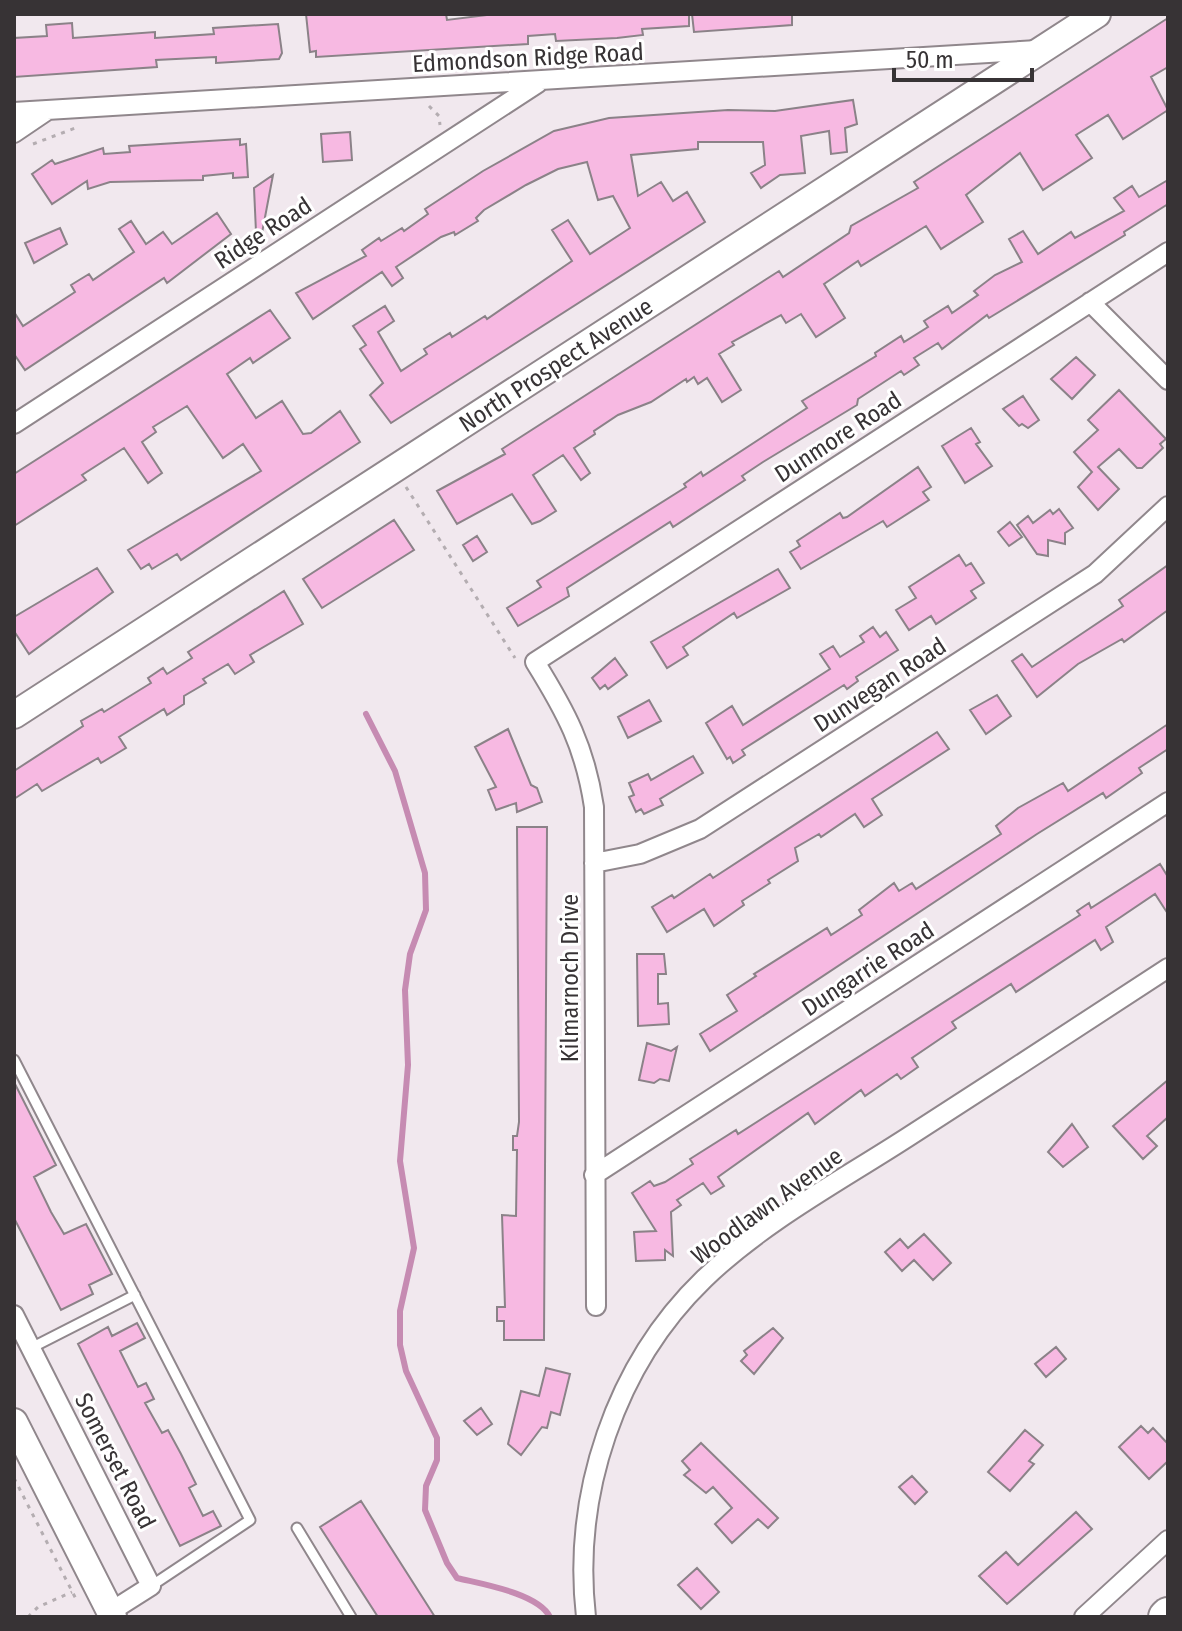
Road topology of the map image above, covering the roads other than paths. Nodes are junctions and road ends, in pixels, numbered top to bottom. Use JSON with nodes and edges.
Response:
{"nodes":[{"id":1,"x":1097,"y":14,"type":"edge"},
{"id":2,"x":1044,"y":49,"type":"junction"},
{"id":3,"x":539,"y":83,"type":"junction"},
{"id":4,"x":50,"y":109,"type":"junction"},
{"id":5,"x":14,"y":112,"type":"edge"},
{"id":6,"x":19,"y":141,"type":"edge"},
{"id":7,"x":1168,"y":252,"type":"edge"},
{"id":8,"x":1090,"y":302,"type":"junction"},
{"id":9,"x":1168,"y":380,"type":"edge"},
{"id":10,"x":14,"y":424,"type":"edge"},
{"id":11,"x":1168,"y":506,"type":"edge"},
{"id":12,"x":535,"y":662,"type":"joint"},
{"id":13,"x":14,"y":715,"type":"edge"},
{"id":14,"x":1168,"y":802,"type":"edge"},
{"id":15,"x":594,"y":863,"type":"junction"},
{"id":16,"x":1168,"y":968,"type":"edge"},
{"id":17,"x":14,"y":1060,"type":"edge"},
{"id":18,"x":594,"y":1175,"type":"junction"},
{"id":19,"x":135,"y":1295,"type":"junction"},
{"id":20,"x":596,"y":1306,"type":"dead end"},
{"id":21,"x":14,"y":1315,"type":"edge"},
{"id":22,"x":31,"y":1348,"type":"junction"},
{"id":23,"x":14,"y":1422,"type":"edge"},
{"id":24,"x":297,"y":1528,"type":"dead end"},
{"id":25,"x":1168,"y":1540,"type":"edge"},
{"id":26,"x":151,"y":1586,"type":"junction"},
{"id":27,"x":107,"y":1615,"type":"edge"},
{"id":28,"x":351,"y":1617,"type":"edge"},
{"id":29,"x":586,"y":1617,"type":"edge"},
{"id":30,"x":1084,"y":1617,"type":"edge"}],
"edges":[{"from":1,"to":2,"type":"street","name":"North Prospect Avenue"},
{"from":2,"to":3,"type":"street","name":"Edmondson Ridge Road"},
{"from":2,"to":13,"type":"street","name":"North Prospect Avenue"},
{"from":3,"to":4,"type":"street","name":"Edmondson Ridge Road"},
{"from":3,"to":10,"type":"street","name":"Ridge Road"},
{"from":4,"to":5,"type":"street","name":"Edmondson Ridge Road"},
{"from":4,"to":6,"type":"street"},
{"from":7,"to":8,"type":"street","name":"Dunmore Road"},
{"from":8,"to":9,"type":"street"},
{"from":8,"to":12,"type":"street","name":"Dunmore Road"},
{"from":11,"to":15,"type":"street","name":"Dunvegan Road"},
{"from":12,"to":15,"type":"street","name":"Kilmarnoch Drive"},
{"from":14,"to":18,"type":"street","name":"Dungarrie Road"},
{"from":15,"to":18,"type":"street","name":"Kilmarnoch Drive"},
{"from":16,"to":29,"type":"street","name":"Woodlawn Avenue"},
{"from":17,"to":19,"type":"lane"},
{"from":18,"to":20,"type":"street","name":"Kilmarnoch Drive"},
{"from":19,"to":22,"type":"lane"},
{"from":19,"to":26,"type":"lane"},
{"from":21,"to":22,"type":"street","name":"Somerset Road"},
{"from":22,"to":26,"type":"street","name":"Somerset Road"},
{"from":23,"to":27,"type":"street"},
{"from":24,"to":28,"type":"lane"},
{"from":25,"to":30,"type":"street"},
{"from":26,"to":27,"type":"street"}]}
